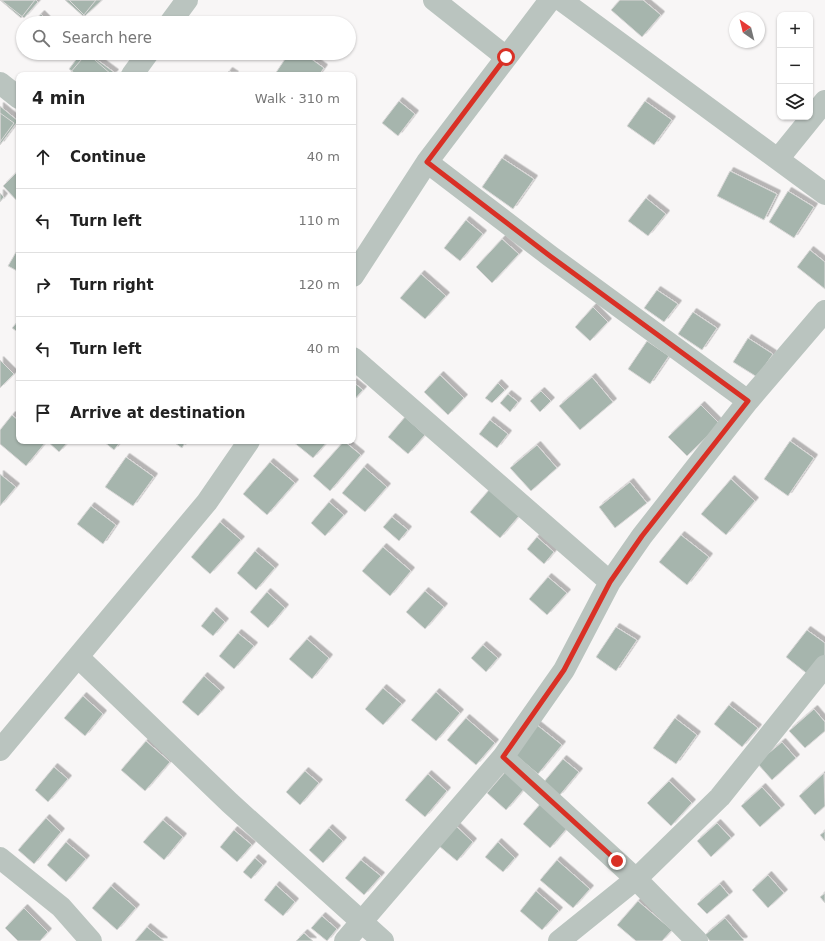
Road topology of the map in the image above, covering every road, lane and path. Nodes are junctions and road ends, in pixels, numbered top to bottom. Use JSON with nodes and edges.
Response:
{"nodes":[{"id":1,"x":187,"y":0,"type":"edge"},
{"id":2,"x":434,"y":0,"type":"edge"},
{"id":3,"x":550,"y":0,"type":"edge"},
{"id":4,"x":561,"y":0,"type":"edge"},
{"id":5,"x":175,"y":16,"type":"edge"},
{"id":6,"x":506,"y":57,"type":"junction"},
{"id":7,"x":143,"y":60,"type":"edge"},
{"id":8,"x":134,"y":72,"type":"edge"},
{"id":9,"x":0,"y":83,"type":"edge"},
{"id":10,"x":16,"y":96,"type":"edge"},
{"id":11,"x":825,"y":101,"type":"edge"},
{"id":12,"x":778,"y":159,"type":"junction"},
{"id":13,"x":427,"y":162,"type":"junction"},
{"id":14,"x":825,"y":194,"type":"edge"},
{"id":15,"x":356,"y":271,"type":"edge"},
{"id":16,"x":825,"y":311,"type":"edge"},
{"id":17,"x":356,"y":361,"type":"edge"},
{"id":18,"x":748,"y":401,"type":"junction"},
{"id":19,"x":246,"y":444,"type":"edge"},
{"id":20,"x":610,"y":582,"type":"junction"},
{"id":21,"x":78,"y":657,"type":"junction"},
{"id":22,"x":821,"y":681,"type":"edge"},
{"id":23,"x":7,"y":727,"type":"edge"},
{"id":24,"x":0,"y":750,"type":"edge"},
{"id":25,"x":503,"y":757,"type":"junction"},
{"id":26,"x":0,"y":858,"type":"edge"},
{"id":27,"x":636,"y":879,"type":"junction"},
{"id":28,"x":361,"y":921,"type":"junction"},
{"id":29,"x":91,"y":941,"type":"edge"},
{"id":30,"x":345,"y":941,"type":"edge"},
{"id":31,"x":383,"y":941,"type":"edge"},
{"id":32,"x":559,"y":941,"type":"edge"},
{"id":33,"x":696,"y":941,"type":"edge"}],
"edges":[{"from":1,"to":5,"type":"street"},
{"from":2,"to":6,"type":"street"},
{"from":3,"to":6,"type":"street"},
{"from":4,"to":12,"type":"street"},
{"from":6,"to":13,"type":"street"},
{"from":7,"to":8,"type":"street"},
{"from":9,"to":10,"type":"street"},
{"from":11,"to":12,"type":"street"},
{"from":12,"to":14,"type":"street"},
{"from":13,"to":15,"type":"street"},
{"from":13,"to":18,"type":"street"},
{"from":16,"to":18,"type":"street"},
{"from":17,"to":20,"type":"street"},
{"from":18,"to":20,"type":"street"},
{"from":19,"to":21,"type":"street"},
{"from":20,"to":25,"type":"street"},
{"from":21,"to":23,"type":"street"},
{"from":21,"to":28,"type":"street"},
{"from":22,"to":27,"type":"street"},
{"from":23,"to":24,"type":"street"},
{"from":25,"to":27,"type":"street"},
{"from":25,"to":28,"type":"street"},
{"from":26,"to":29,"type":"street"},
{"from":27,"to":32,"type":"street"},
{"from":27,"to":33,"type":"street"},
{"from":28,"to":30,"type":"street"},
{"from":28,"to":31,"type":"street"}]}
